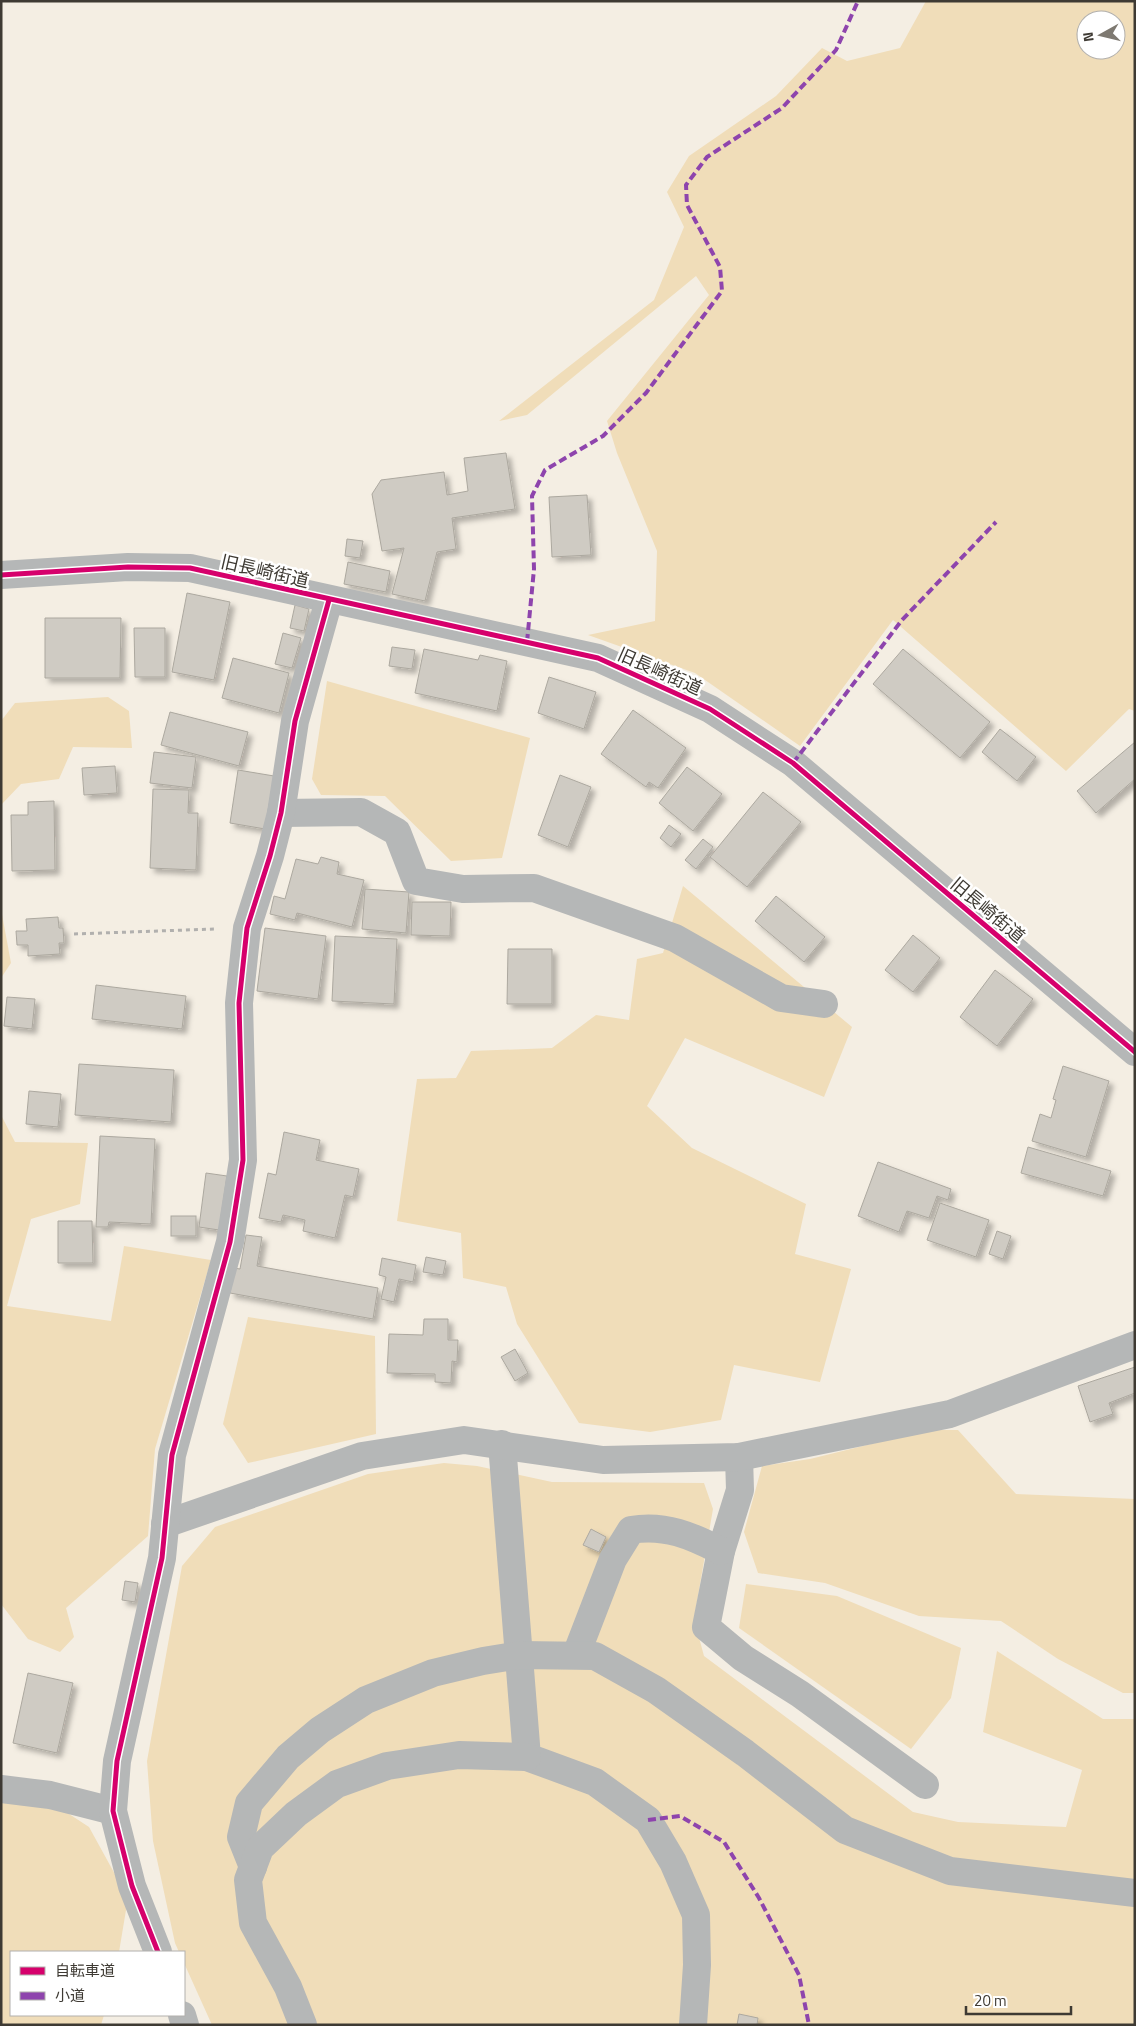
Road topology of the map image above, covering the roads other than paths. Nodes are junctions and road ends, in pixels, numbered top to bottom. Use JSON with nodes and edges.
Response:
{"nodes":[{"id":1,"x":1,"y":575,"type":"edge"},
{"id":2,"x":330,"y":600,"type":"junction"},
{"id":3,"x":282,"y":813,"type":"junction"},
{"id":4,"x":824,"y":1004,"type":"dead end"},
{"id":5,"x":1135,"y":1052,"type":"edge"},
{"id":6,"x":1135,"y":1344,"type":"edge"},
{"id":7,"x":502,"y":1444,"type":"junction"},
{"id":8,"x":739,"y":1457,"type":"junction"},
{"id":9,"x":165,"y":1524,"type":"junction"},
{"id":10,"x":721,"y":1551,"type":"junction"},
{"id":11,"x":520,"y":1655,"type":"junction"},
{"id":12,"x":576,"y":1655,"type":"junction"},
{"id":13,"x":527,"y":1757,"type":"junction"},
{"id":14,"x":925,"y":1784,"type":"dead end"},
{"id":15,"x":1,"y":1789,"type":"edge"},
{"id":16,"x":113,"y":1811,"type":"junction"},
{"id":17,"x":253,"y":1866,"type":"junction"},
{"id":18,"x":1135,"y":1894,"type":"edge"},
{"id":19,"x":158,"y":1951,"type":"edge"},
{"id":20,"x":303,"y":2025,"type":"edge"},
{"id":21,"x":693,"y":2025,"type":"edge"}],
"edges":[{"from":1,"to":2,"type":"street","name":"旧長崎街道"},
{"from":2,"to":3,"type":"street"},
{"from":2,"to":5,"type":"street","name":"旧長崎街道"},
{"from":3,"to":4,"type":"street"},
{"from":3,"to":9,"type":"street"},
{"from":6,"to":8,"type":"street"},
{"from":7,"to":8,"type":"street"},
{"from":7,"to":9,"type":"street"},
{"from":7,"to":11,"type":"street"},
{"from":8,"to":10,"type":"street"},
{"from":9,"to":16,"type":"street"},
{"from":10,"to":12,"type":"street"},
{"from":10,"to":14,"type":"street"},
{"from":11,"to":12,"type":"street"},
{"from":11,"to":13,"type":"street"},
{"from":11,"to":17,"type":"street"},
{"from":12,"to":18,"type":"street"},
{"from":13,"to":17,"type":"street"},
{"from":13,"to":21,"type":"street"},
{"from":15,"to":16,"type":"street"},
{"from":16,"to":19,"type":"street"},
{"from":17,"to":20,"type":"street"}]}
